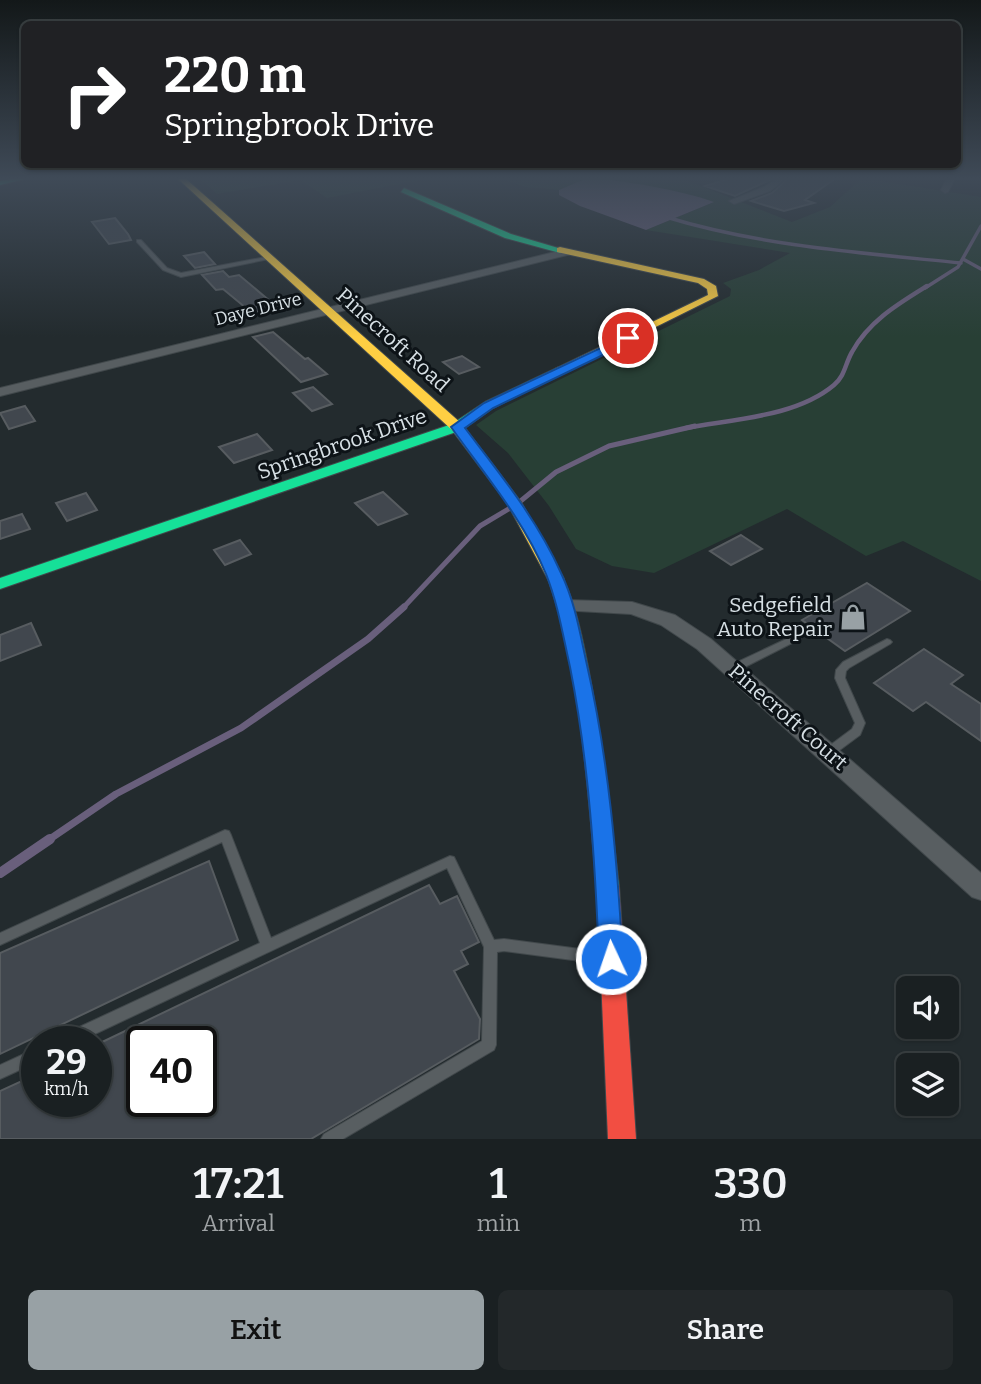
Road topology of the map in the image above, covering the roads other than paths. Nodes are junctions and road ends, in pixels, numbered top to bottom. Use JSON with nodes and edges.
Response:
{"nodes":[{"id":1,"x":241,"y":231,"type":"edge"},
{"id":2,"x":497,"y":231,"type":"edge"},
{"id":3,"x":139,"y":241,"type":"dead end"},
{"id":4,"x":567,"y":252,"type":"junction"},
{"id":5,"x":271,"y":258,"type":"junction"},
{"id":6,"x":328,"y":309,"type":"junction"},
{"id":7,"x":0,"y":392,"type":"edge"},
{"id":8,"x":457,"y":427,"type":"junction"},
{"id":9,"x":0,"y":584,"type":"edge"},
{"id":10,"x":566,"y":606,"type":"junction"},
{"id":11,"x":797,"y":637,"type":"dead end"},
{"id":12,"x":887,"y":642,"type":"dead end"},
{"id":13,"x":732,"y":669,"type":"junction"},
{"id":14,"x":828,"y":752,"type":"junction"},
{"id":15,"x":981,"y":889,"type":"edge"},
{"id":16,"x":0,"y":939,"type":"edge"},
{"id":17,"x":268,"y":946,"type":"junction"},
{"id":18,"x":491,"y":947,"type":"junction"},
{"id":19,"x":611,"y":959,"type":"junction"},
{"id":20,"x":97,"y":1026,"type":"edge"},
{"id":21,"x":21,"y":1062,"type":"edge"},
{"id":22,"x":0,"y":1072,"type":"edge"},
{"id":23,"x":329,"y":1139,"type":"edge"},
{"id":24,"x":622,"y":1139,"type":"edge"}],
"edges":[{"from":1,"to":5,"type":"street","name":"Pinecroft Road"},
{"from":2,"to":4,"type":"street"},
{"from":3,"to":5,"type":"lane"},
{"from":4,"to":6,"type":"street","name":"Daye Drive"},
{"from":4,"to":8,"type":"street","name":"Springbrook Drive"},
{"from":5,"to":6,"type":"street","name":"Pinecroft Road"},
{"from":6,"to":7,"type":"street","name":"Daye Drive"},
{"from":6,"to":8,"type":"street","name":"Pinecroft Road"},
{"from":8,"to":9,"type":"street","name":"Springbrook Drive"},
{"from":8,"to":10,"type":"street","name":"Pinecroft Road"},
{"from":10,"to":13,"type":"street","name":"Pinecroft Court"},
{"from":10,"to":19,"type":"street","name":"Pinecroft Road"},
{"from":11,"to":13,"type":"lane"},
{"from":12,"to":14,"type":"lane"},
{"from":13,"to":14,"type":"street","name":"Pinecroft Court"},
{"from":14,"to":15,"type":"street","name":"Pinecroft Court"},
{"from":16,"to":17,"type":"lane"},
{"from":17,"to":18,"type":"lane"},
{"from":17,"to":20,"type":"lane"},
{"from":18,"to":19,"type":"lane"},
{"from":18,"to":23,"type":"lane"},
{"from":19,"to":24,"type":"street","name":"Pinecroft Road"},
{"from":21,"to":22,"type":"lane"}]}
